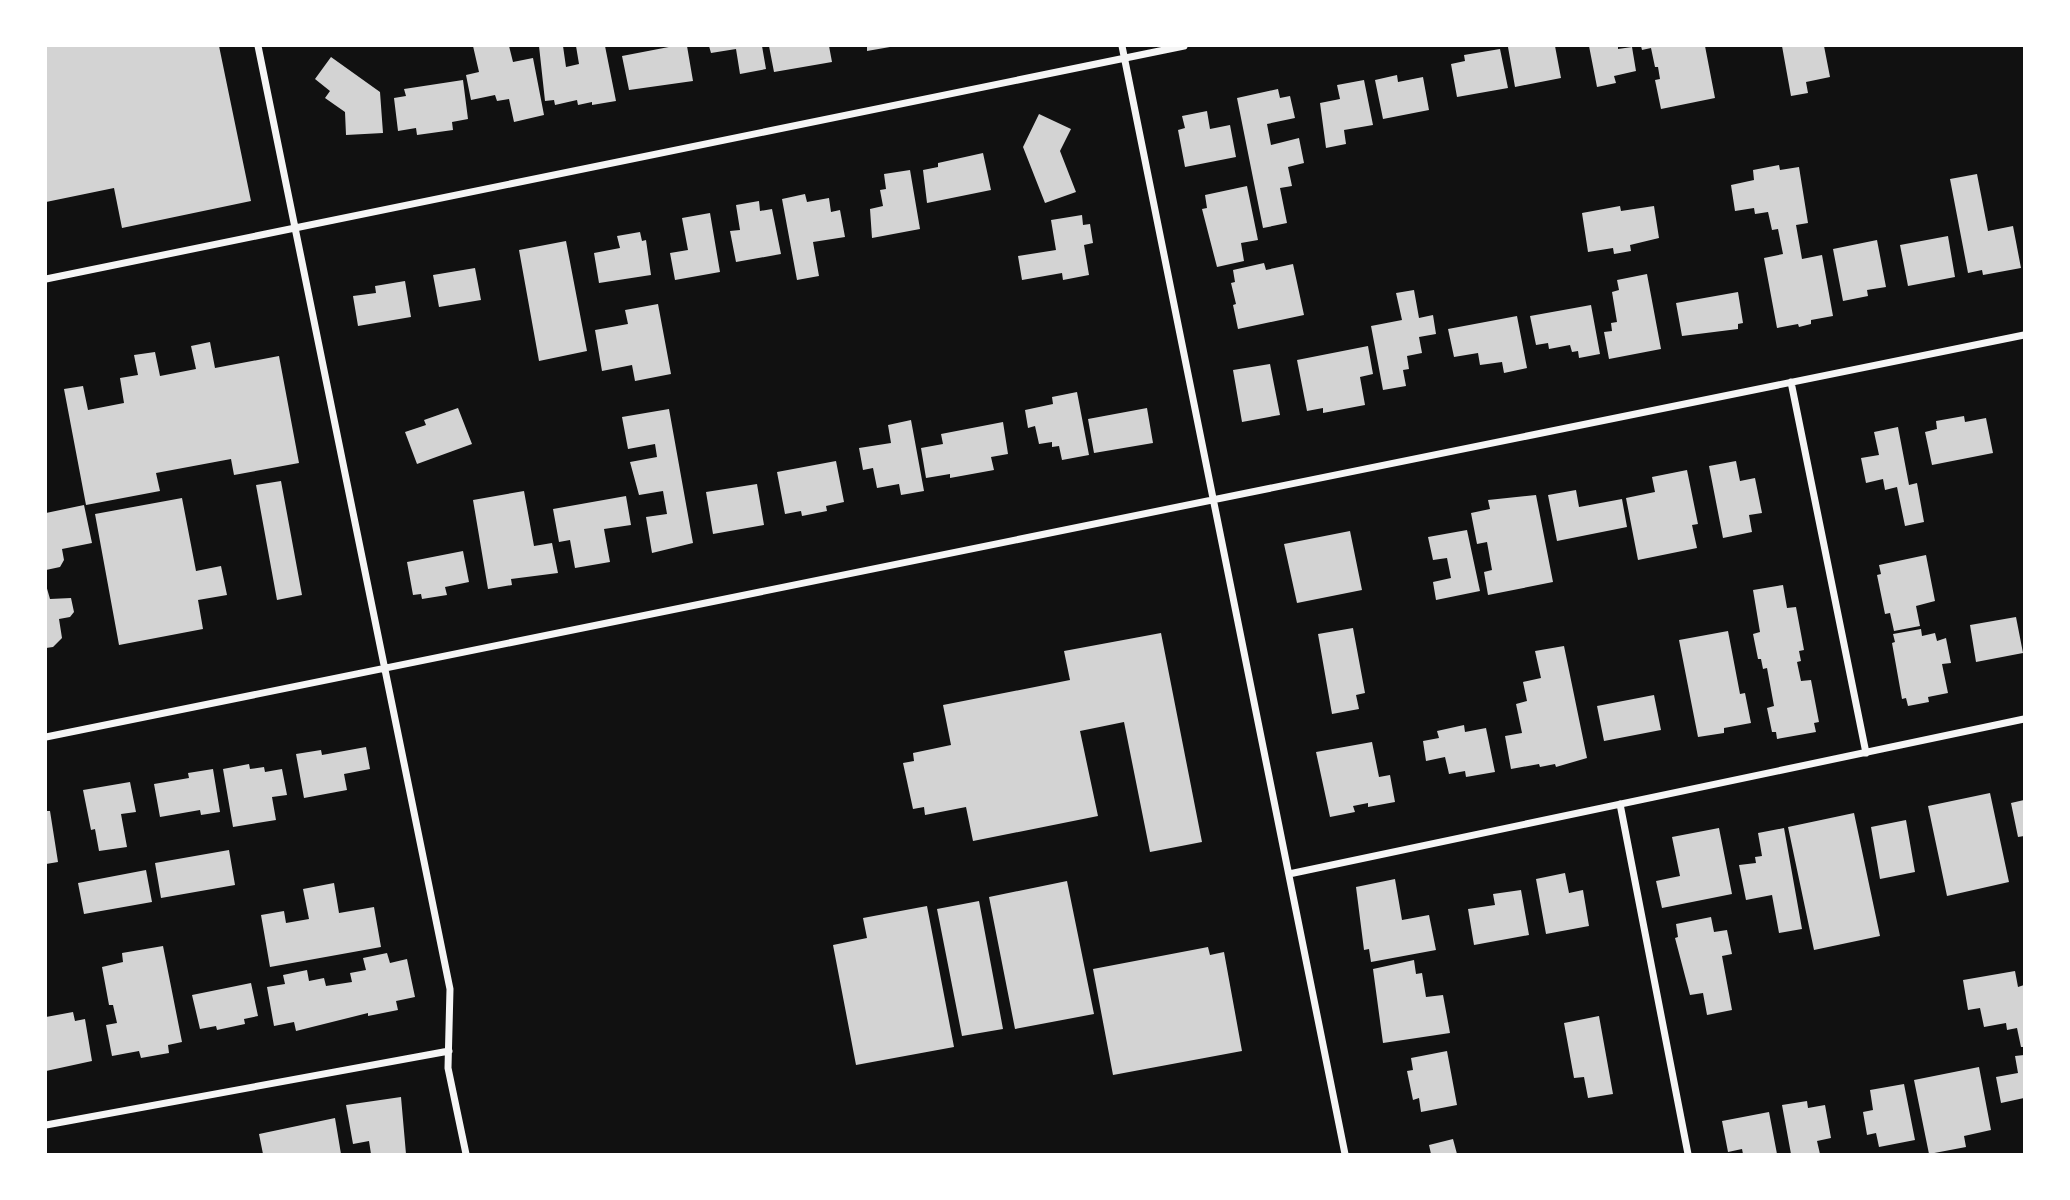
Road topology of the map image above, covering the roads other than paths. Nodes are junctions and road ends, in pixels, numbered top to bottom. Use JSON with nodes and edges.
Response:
{"nodes":[{"id":1,"x":258,"y":46,"type":"edge"},
{"id":2,"x":1122,"y":46,"type":"edge"},
{"id":3,"x":1184,"y":46,"type":"edge"},
{"id":4,"x":1124,"y":58,"type":"junction"},
{"id":5,"x":293,"y":228,"type":"junction"},
{"id":6,"x":46,"y":279,"type":"edge"},
{"id":7,"x":2025,"y":335,"type":"edge"},
{"id":8,"x":1791,"y":382,"type":"junction"},
{"id":9,"x":1215,"y":500,"type":"junction"},
{"id":10,"x":386,"y":668,"type":"junction"},
{"id":11,"x":2025,"y":719,"type":"edge"},
{"id":12,"x":46,"y":737,"type":"edge"},
{"id":13,"x":1866,"y":753,"type":"junction"},
{"id":14,"x":1619,"y":804,"type":"junction"},
{"id":15,"x":1289,"y":874,"type":"junction"},
{"id":16,"x":449,"y":1051,"type":"junction"},
{"id":17,"x":46,"y":1125,"type":"edge"},
{"id":18,"x":466,"y":1154,"type":"edge"},
{"id":19,"x":1345,"y":1154,"type":"edge"},
{"id":20,"x":1688,"y":1154,"type":"edge"}],
"edges":[{"from":1,"to":5,"type":"street"},
{"from":2,"to":4,"type":"street"},
{"from":3,"to":4,"type":"street"},
{"from":4,"to":5,"type":"street"},
{"from":4,"to":9,"type":"street"},
{"from":5,"to":6,"type":"street"},
{"from":5,"to":10,"type":"street"},
{"from":7,"to":8,"type":"street"},
{"from":8,"to":9,"type":"street"},
{"from":8,"to":13,"type":"street"},
{"from":9,"to":10,"type":"street"},
{"from":9,"to":15,"type":"street"},
{"from":10,"to":12,"type":"street"},
{"from":10,"to":16,"type":"street"},
{"from":11,"to":13,"type":"street"},
{"from":13,"to":14,"type":"street"},
{"from":14,"to":15,"type":"street"},
{"from":14,"to":20,"type":"street"},
{"from":15,"to":19,"type":"street"},
{"from":16,"to":17,"type":"street"},
{"from":16,"to":18,"type":"street"}]}
